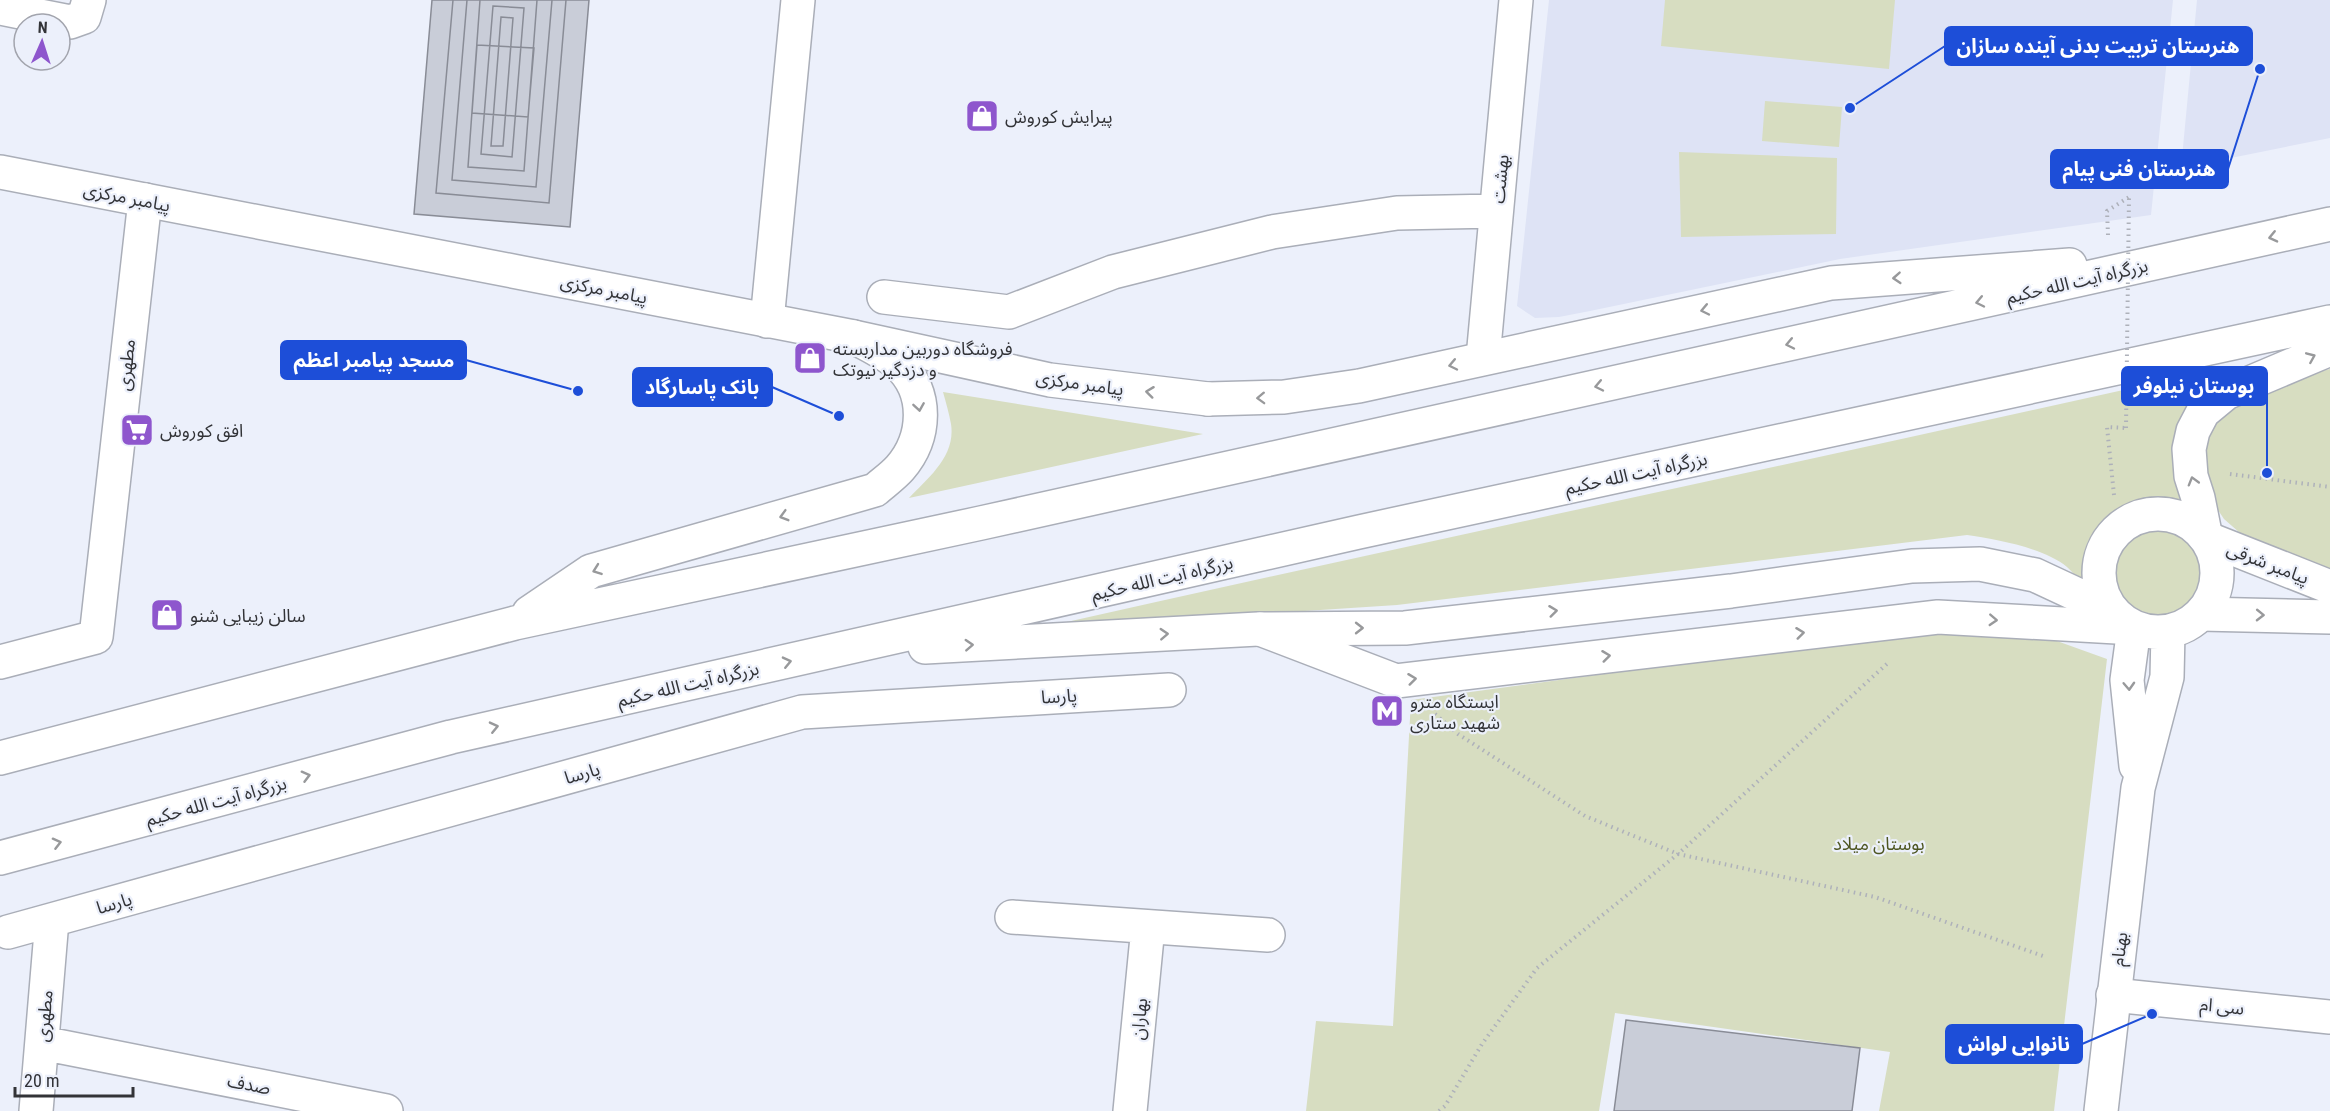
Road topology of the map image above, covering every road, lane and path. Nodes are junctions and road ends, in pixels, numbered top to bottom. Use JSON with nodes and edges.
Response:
{"nodes":[{"id":1,"x":89,"y":0,"type":"edge"},
{"id":2,"x":798,"y":0,"type":"edge"},
{"id":3,"x":1516,"y":0,"type":"edge"},
{"id":4,"x":0,"y":8,"type":"edge"},
{"id":5,"x":0,"y":172,"type":"edge"},
{"id":6,"x":145,"y":200,"type":"junction"},
{"id":7,"x":1497,"y":211,"type":"junction"},
{"id":8,"x":2107,"y":211,"type":"dead end"},
{"id":9,"x":2330,"y":224,"type":"edge"},
{"id":10,"x":2186,"y":257,"type":"junction"},
{"id":11,"x":884,"y":297,"type":"dead end"},
{"id":12,"x":767,"y":321,"type":"junction"},
{"id":13,"x":2330,"y":322,"type":"edge"},
{"id":14,"x":854,"y":337,"type":"junction"},
{"id":15,"x":2330,"y":349,"type":"edge"},
{"id":16,"x":1484,"y":358,"type":"junction"},
{"id":17,"x":2228,"y":473,"type":"dead end"},
{"id":18,"x":2330,"y":487,"type":"edge"},
{"id":19,"x":2114,"y":495,"type":"dead end"},
{"id":20,"x":2206,"y":538,"type":"junction"},
{"id":21,"x":2330,"y":587,"type":"edge"},
{"id":22,"x":2202,"y":614,"type":"junction"},
{"id":23,"x":2330,"y":617,"type":"edge"},
{"id":24,"x":2122,"y":619,"type":"junction"},
{"id":25,"x":515,"y":623,"type":"junction"},
{"id":26,"x":1258,"y":629,"type":"junction"},
{"id":27,"x":2169,"y":632,"type":"junction"},
{"id":28,"x":827,"y":653,"type":"junction"},
{"id":29,"x":1895,"y":656,"type":"dead end"},
{"id":30,"x":0,"y":662,"type":"edge"},
{"id":31,"x":1396,"y":681,"type":"junction"},
{"id":32,"x":1169,"y":690,"type":"dead end"},
{"id":33,"x":0,"y":758,"type":"edge"},
{"id":34,"x":2138,"y":788,"type":"junction"},
{"id":35,"x":1678,"y":854,"type":"junction"},
{"id":36,"x":0,"y":858,"type":"edge"},
{"id":37,"x":1012,"y":917,"type":"dead end"},
{"id":38,"x":52,"y":920,"type":"junction"},
{"id":39,"x":1148,"y":927,"type":"junction"},
{"id":40,"x":8,"y":932,"type":"dead end"},
{"id":41,"x":1268,"y":935,"type":"dead end"},
{"id":42,"x":2046,"y":957,"type":"dead end"},
{"id":43,"x":2113,"y":995,"type":"junction"},
{"id":44,"x":2330,"y":1017,"type":"edge"},
{"id":45,"x":42,"y":1043,"type":"junction"},
{"id":46,"x":36,"y":1111,"type":"edge"},
{"id":47,"x":386,"y":1111,"type":"edge"},
{"id":48,"x":1130,"y":1111,"type":"edge"},
{"id":49,"x":1439,"y":1111,"type":"edge"},
{"id":50,"x":2101,"y":1111,"type":"edge"}],
"edges":[{"from":1,"to":4,"type":"main road"},
{"from":2,"to":12,"type":"main road"},
{"from":3,"to":7,"type":"main road","name":"بهشت"},
{"from":5,"to":6,"type":"main road","name":"پیامبر مرکزی"},
{"from":6,"to":12,"type":"main road","name":"پیامبر مرکزی"},
{"from":6,"to":30,"type":"main road","name":"مطهری"},
{"from":7,"to":11,"type":"main road"},
{"from":7,"to":16,"type":"main road","name":"بهشت"},
{"from":8,"to":19,"type":"path","bridge":true},
{"from":9,"to":10,"type":"main road","name":"بزرگراه آیت الله حکیم","one_way":true},
{"from":10,"to":16,"type":"main road","name":"پیامبر مرکزی","one_way":true},
{"from":10,"to":25,"type":"main road","name":"بزرگراه آیت الله حکیم","one_way":true},
{"from":12,"to":14,"type":"main road","name":"پیامبر مرکزی"},
{"from":13,"to":28,"type":"main road","name":"بزرگراه آیت الله حکیم"},
{"from":16,"to":14,"type":"main road","name":"پیامبر مرکزی","one_way":true},
{"from":14,"to":25,"type":"main road","one_way":true},
{"from":20,"to":15,"type":"main road","one_way":true},
{"from":17,"to":18,"type":"path"},
{"from":20,"to":21,"type":"main road","name":"پیامبر شرقی"},
{"from":20,"to":22,"type":"main road"},
{"from":20,"to":24,"type":"main road"},
{"from":22,"to":23,"type":"main road","one_way":true},
{"from":22,"to":27,"type":"main road"},
{"from":26,"to":24,"type":"main road","one_way":true},
{"from":24,"to":27,"type":"main road"},
{"from":31,"to":24,"type":"main road","one_way":true},
{"from":24,"to":34,"type":"main road","name":"بهنام","one_way":true},
{"from":25,"to":33,"type":"main road","name":"بزرگراه آیت الله حکیم"},
{"from":28,"to":26,"type":"main road","one_way":true},
{"from":26,"to":31,"type":"main road"},
{"from":27,"to":34,"type":"main road","name":"بهنام"},
{"from":36,"to":28,"type":"main road","name":"بزرگراه آیت الله حکیم","one_way":true},
{"from":29,"to":35,"type":"path"},
{"from":31,"to":35,"type":"path"},
{"from":32,"to":38,"type":"main road","name":"پارسا"},
{"from":34,"to":43,"type":"main road","name":"بهنام"},
{"from":35,"to":42,"type":"path"},
{"from":35,"to":49,"type":"path"},
{"from":37,"to":39,"type":"main road"},
{"from":38,"to":40,"type":"main road","name":"پارسا"},
{"from":38,"to":45,"type":"main road","name":"مطهری"},
{"from":39,"to":41,"type":"main road"},
{"from":39,"to":48,"type":"main road","name":"بهاران"},
{"from":43,"to":44,"type":"main road","name":"سی ام"},
{"from":43,"to":50,"type":"main road","name":"بهنام"},
{"from":45,"to":46,"type":"main road","name":"مطهری"},
{"from":45,"to":47,"type":"main road","name":"صدف"}]}
